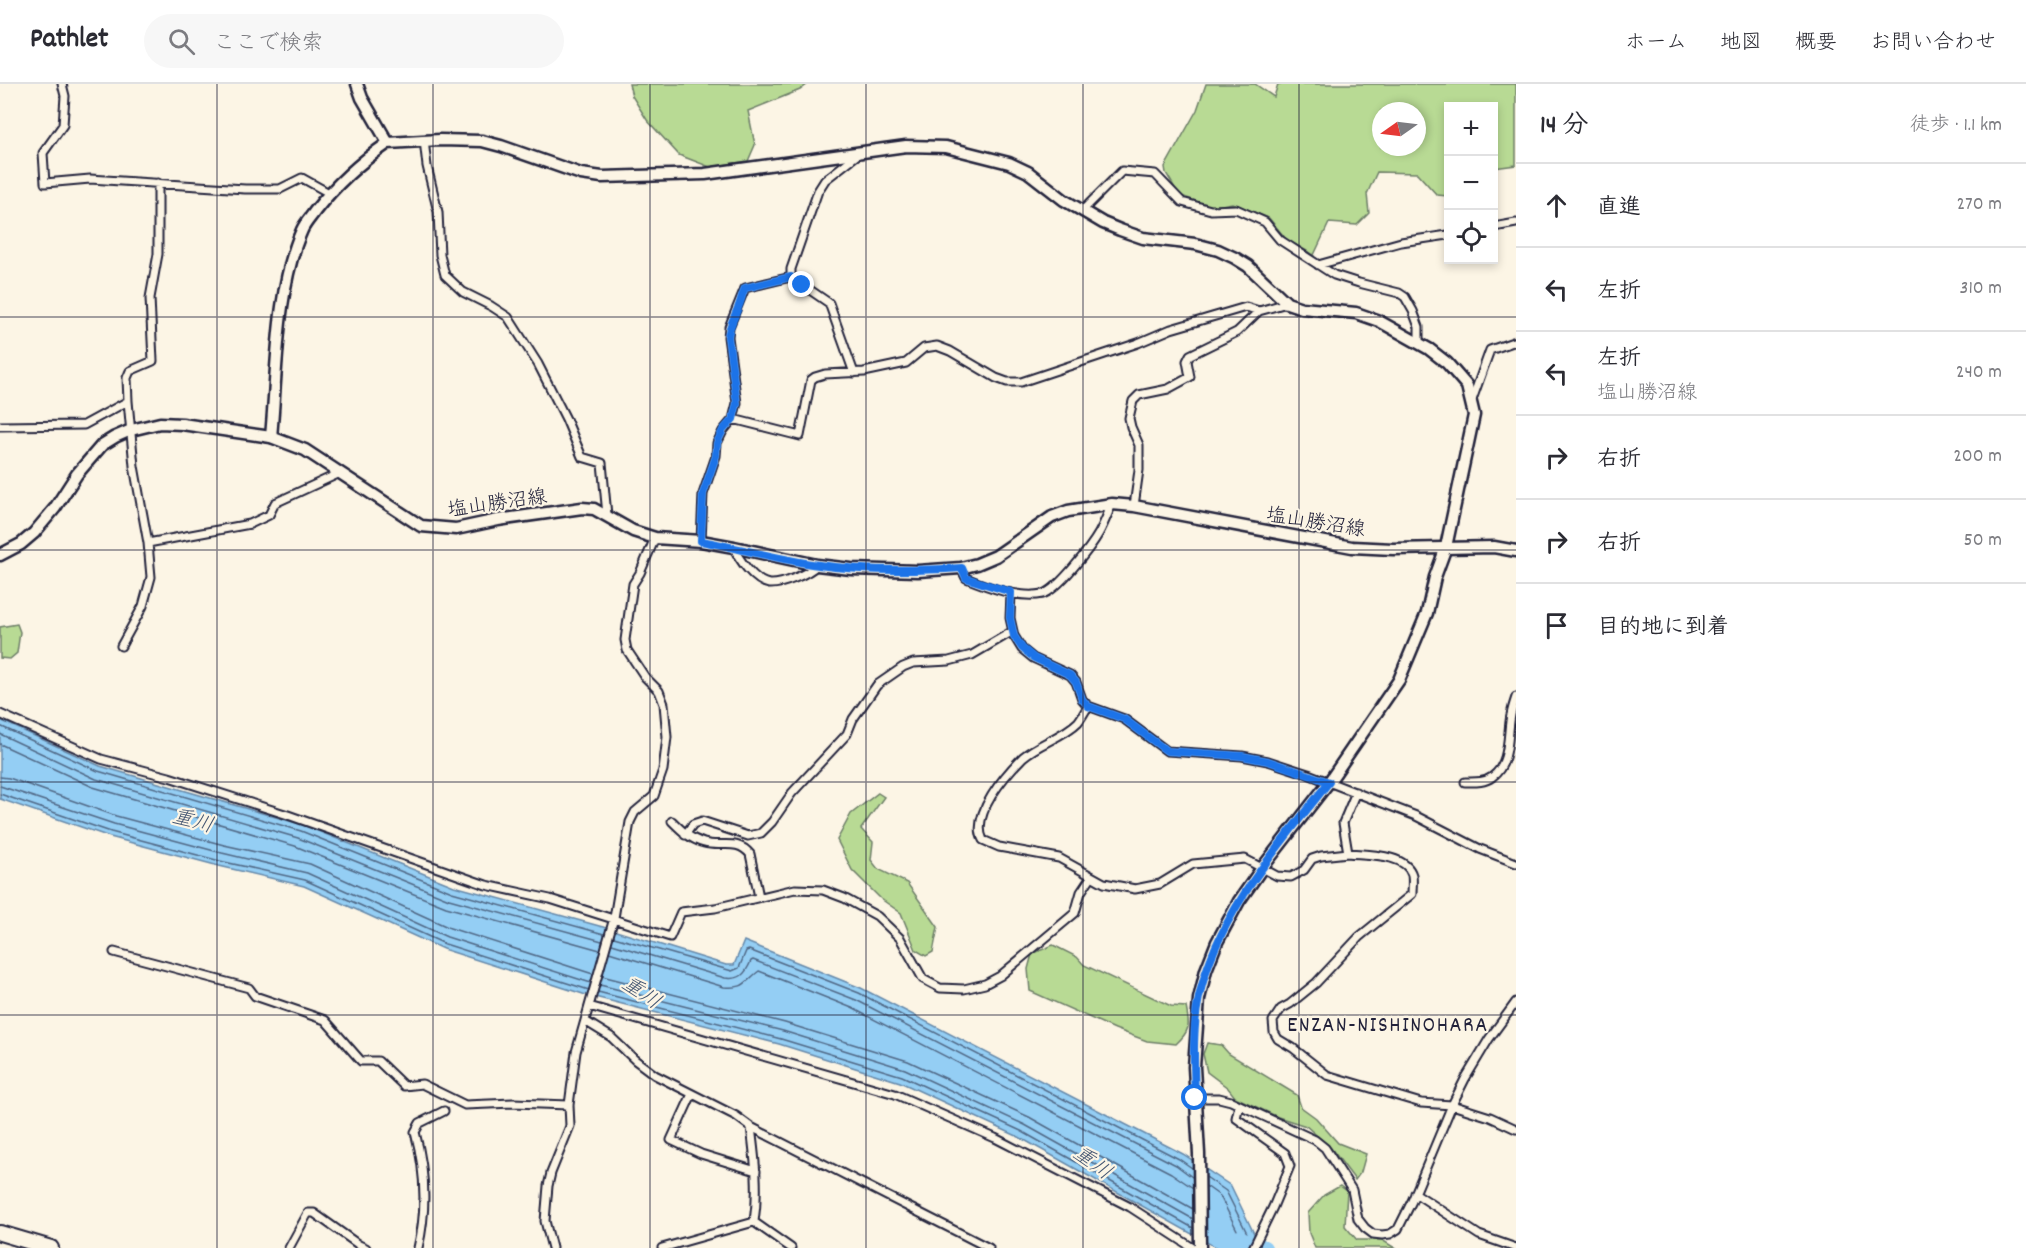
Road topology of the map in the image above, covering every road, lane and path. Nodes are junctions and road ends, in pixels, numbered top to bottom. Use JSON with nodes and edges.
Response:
{"nodes":[{"id":1,"x":62,"y":84,"type":"edge"},
{"id":2,"x":357,"y":84,"type":"edge"},
{"id":3,"x":424,"y":140,"type":"junction"},
{"id":4,"x":388,"y":143,"type":"junction"},
{"id":5,"x":859,"y":153,"type":"junction"},
{"id":6,"x":158,"y":183,"type":"junction"},
{"id":7,"x":329,"y":193,"type":"junction"},
{"id":8,"x":1082,"y":211,"type":"junction"},
{"id":9,"x":1516,"y":223,"type":"edge"},
{"id":10,"x":1498,"y":226,"type":"edge"},
{"id":11,"x":1444,"y":236,"type":"edge"},
{"id":12,"x":1318,"y":265,"type":"junction"},
{"id":13,"x":791,"y":277,"type":"junction"},
{"id":14,"x":1287,"y":303,"type":"junction"},
{"id":15,"x":1259,"y":311,"type":"junction"},
{"id":16,"x":1516,"y":341,"type":"edge"},
{"id":17,"x":1419,"y":343,"type":"junction"},
{"id":18,"x":854,"y":373,"type":"junction"},
{"id":19,"x":1472,"y":400,"type":"junction"},
{"id":20,"x":128,"y":401,"type":"junction"},
{"id":21,"x":733,"y":419,"type":"junction"},
{"id":22,"x":0,"y":426,"type":"edge"},
{"id":23,"x":131,"y":430,"type":"junction"},
{"id":24,"x":271,"y":437,"type":"junction"},
{"id":25,"x":340,"y":472,"type":"junction"},
{"id":26,"x":1112,"y":504,"type":"junction"},
{"id":27,"x":1134,"y":506,"type":"junction"},
{"id":28,"x":607,"y":515,"type":"junction"},
{"id":29,"x":655,"y":538,"type":"junction"},
{"id":30,"x":701,"y":541,"type":"junction"},
{"id":31,"x":148,"y":543,"type":"junction"},
{"id":32,"x":734,"y":547,"type":"junction"},
{"id":33,"x":1446,"y":547,"type":"junction"},
{"id":34,"x":1516,"y":551,"type":"edge"},
{"id":35,"x":0,"y":555,"type":"edge"},
{"id":36,"x":817,"y":565,"type":"junction"},
{"id":37,"x":962,"y":568,"type":"junction"},
{"id":38,"x":1011,"y":592,"type":"junction"},
{"id":39,"x":1013,"y":631,"type":"junction"},
{"id":40,"x":121,"y":646,"type":"dead end"},
{"id":41,"x":1516,"y":697,"type":"edge"},
{"id":42,"x":1088,"y":706,"type":"junction"},
{"id":43,"x":0,"y":714,"type":"edge"},
{"id":44,"x":1329,"y":782,"type":"junction"},
{"id":45,"x":1465,"y":782,"type":"dead end"},
{"id":46,"x":1356,"y":792,"type":"junction"},
{"id":47,"x":672,"y":821,"type":"dead end"},
{"id":48,"x":686,"y":835,"type":"junction"},
{"id":49,"x":1348,"y":854,"type":"junction"},
{"id":50,"x":1516,"y":863,"type":"edge"},
{"id":51,"x":1262,"y":868,"type":"junction"},
{"id":52,"x":1091,"y":877,"type":"junction"},
{"id":53,"x":759,"y":897,"type":"junction"},
{"id":54,"x":614,"y":918,"type":"junction"},
{"id":55,"x":114,"y":952,"type":"dead end"},
{"id":56,"x":1516,"y":1002,"type":"edge"},
{"id":57,"x":589,"y":1006,"type":"junction"},
{"id":58,"x":585,"y":1021,"type":"junction"},
{"id":59,"x":692,"y":1094,"type":"junction"},
{"id":60,"x":1195,"y":1098,"type":"junction"},
{"id":61,"x":569,"y":1105,"type":"junction"},
{"id":62,"x":1239,"y":1105,"type":"junction"},
{"id":63,"x":1452,"y":1105,"type":"junction"},
{"id":64,"x":444,"y":1111,"type":"dead end"},
{"id":65,"x":751,"y":1127,"type":"junction"},
{"id":66,"x":1516,"y":1130,"type":"edge"},
{"id":67,"x":756,"y":1171,"type":"junction"},
{"id":68,"x":1415,"y":1193,"type":"junction"},
{"id":69,"x":754,"y":1222,"type":"junction"},
{"id":70,"x":0,"y":1233,"type":"edge"},
{"id":71,"x":51,"y":1248,"type":"edge"},
{"id":72,"x":288,"y":1248,"type":"edge"},
{"id":73,"x":366,"y":1248,"type":"edge"},
{"id":74,"x":418,"y":1248,"type":"edge"},
{"id":75,"x":552,"y":1248,"type":"edge"},
{"id":76,"x":662,"y":1248,"type":"edge"},
{"id":77,"x":791,"y":1248,"type":"edge"},
{"id":78,"x":989,"y":1248,"type":"edge"},
{"id":79,"x":1193,"y":1248,"type":"edge"},
{"id":80,"x":1200,"y":1248,"type":"edge"},
{"id":81,"x":1252,"y":1248,"type":"edge"},
{"id":82,"x":1516,"y":1248,"type":"edge"}],
"edges":[{"from":1,"to":6,"type":"street"},
{"from":2,"to":4,"type":"street"},
{"from":3,"to":4,"type":"street"},
{"from":3,"to":5,"type":"street"},
{"from":3,"to":28,"type":"street"},
{"from":4,"to":7,"type":"street"},
{"from":5,"to":8,"type":"street"},
{"from":5,"to":13,"type":"street"},
{"from":6,"to":7,"type":"street"},
{"from":6,"to":20,"type":"street"},
{"from":7,"to":24,"type":"street"},
{"from":8,"to":12,"type":"street"},
{"from":8,"to":14,"type":"street"},
{"from":9,"to":10,"type":"street"},
{"from":11,"to":12,"type":"street"},
{"from":12,"to":17,"type":"street"},
{"from":13,"to":18,"type":"street"},
{"from":13,"to":21,"type":"street"},
{"from":14,"to":15,"type":"street"},
{"from":14,"to":17,"type":"street"},
{"from":15,"to":18,"type":"street"},
{"from":15,"to":27,"type":"street"},
{"from":16,"to":19,"type":"street"},
{"from":17,"to":19,"type":"street"},
{"from":18,"to":21,"type":"street"},
{"from":19,"to":33,"type":"street"},
{"from":20,"to":22,"type":"street"},
{"from":20,"to":23,"type":"street"},
{"from":21,"to":30,"type":"street"},
{"from":23,"to":24,"type":"street","name":"塩山勝沼線"},
{"from":23,"to":31,"type":"street"},
{"from":23,"to":35,"type":"street","name":"塩山勝沼線"},
{"from":24,"to":25,"type":"street","name":"塩山勝沼線"},
{"from":25,"to":28,"type":"street","name":"塩山勝沼線"},
{"from":25,"to":31,"type":"street"},
{"from":26,"to":27,"type":"street","name":"塩山勝沼線"},
{"from":26,"to":37,"type":"street","name":"塩山勝沼線"},
{"from":26,"to":38,"type":"street"},
{"from":27,"to":33,"type":"street","name":"塩山勝沼線"},
{"from":28,"to":29,"type":"street","name":"塩山勝沼線"},
{"from":29,"to":30,"type":"street","name":"塩山勝沼線"},
{"from":29,"to":54,"type":"street"},
{"from":30,"to":32,"type":"street","name":"塩山勝沼線"},
{"from":31,"to":40,"type":"street"},
{"from":32,"to":36,"type":"street","name":"塩山勝沼線"},
{"from":32,"to":36,"type":"street"},
{"from":33,"to":34,"type":"street","name":"塩山勝沼線"},
{"from":33,"to":44,"type":"street"},
{"from":36,"to":37,"type":"street","name":"塩山勝沼線"},
{"from":37,"to":38,"type":"street"},
{"from":38,"to":39,"type":"street"},
{"from":39,"to":42,"type":"street"},
{"from":39,"to":48,"type":"street"},
{"from":41,"to":45,"type":"street"},
{"from":42,"to":44,"type":"street"},
{"from":42,"to":52,"type":"street"},
{"from":43,"to":54,"type":"street"},
{"from":44,"to":46,"type":"street"},
{"from":44,"to":51,"type":"street"},
{"from":46,"to":49,"type":"street"},
{"from":46,"to":50,"type":"street"},
{"from":47,"to":48,"type":"street"},
{"from":48,"to":53,"type":"street"},
{"from":49,"to":51,"type":"street"},
{"from":49,"to":63,"type":"street"},
{"from":51,"to":52,"type":"street"},
{"from":51,"to":60,"type":"street"},
{"from":52,"to":53,"type":"street"},
{"from":53,"to":54,"type":"street"},
{"from":54,"to":57,"type":"street"},
{"from":55,"to":61,"type":"street"},
{"from":56,"to":63,"type":"street"},
{"from":57,"to":58,"type":"street"},
{"from":57,"to":79,"type":"street"},
{"from":58,"to":59,"type":"street"},
{"from":58,"to":61,"type":"street"},
{"from":59,"to":65,"type":"street"},
{"from":59,"to":67,"type":"street"},
{"from":60,"to":62,"type":"street"},
{"from":60,"to":80,"type":"street"},
{"from":61,"to":75,"type":"street"},
{"from":62,"to":68,"type":"street"},
{"from":62,"to":81,"type":"street"},
{"from":63,"to":66,"type":"street"},
{"from":63,"to":68,"type":"street"},
{"from":64,"to":74,"type":"street"},
{"from":65,"to":67,"type":"street"},
{"from":65,"to":78,"type":"street"},
{"from":67,"to":69,"type":"street"},
{"from":68,"to":82,"type":"street"},
{"from":69,"to":76,"type":"street"},
{"from":69,"to":77,"type":"street"},
{"from":70,"to":71,"type":"highway"},
{"from":72,"to":73,"type":"street"}]}
